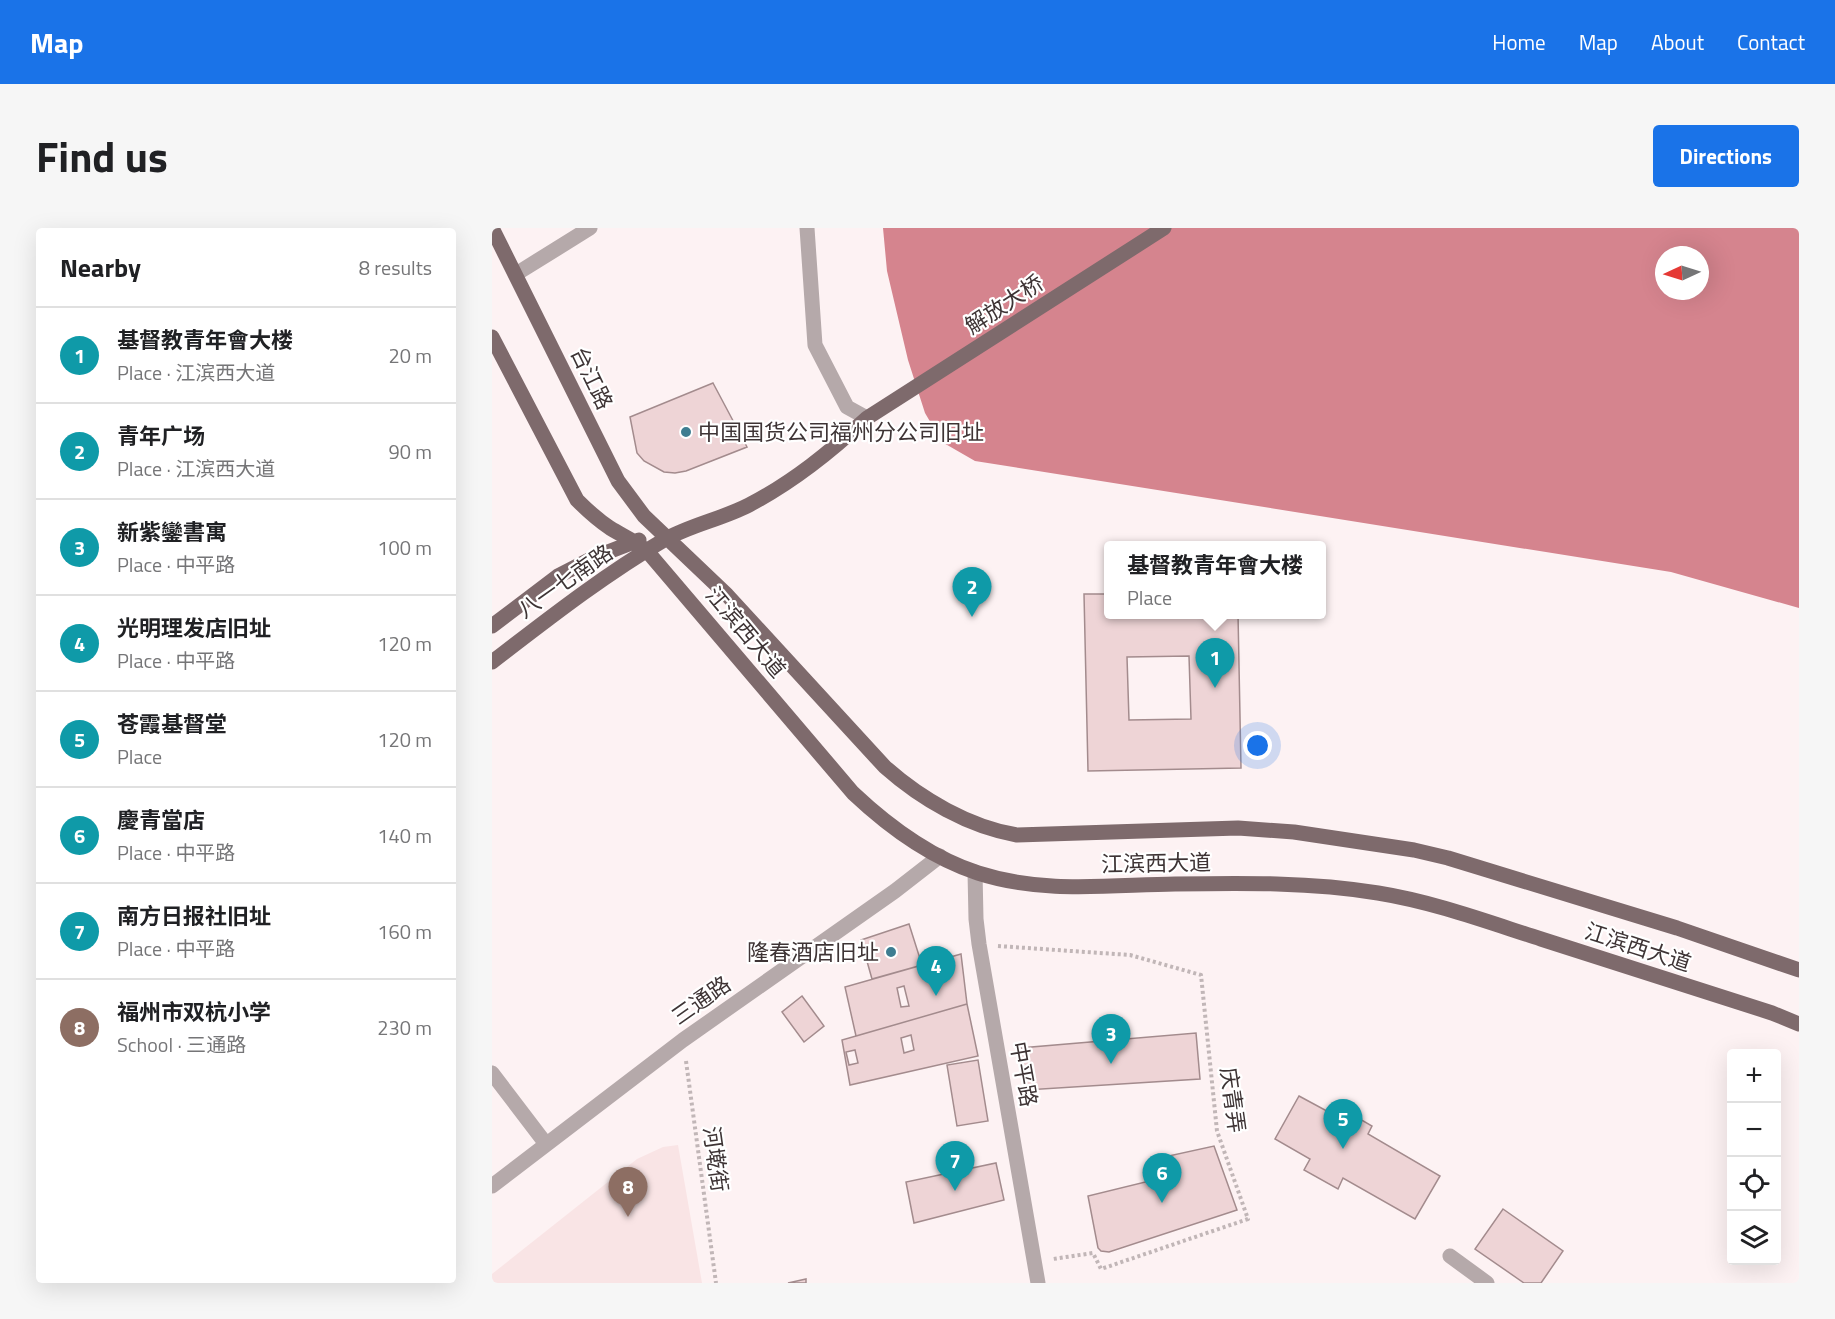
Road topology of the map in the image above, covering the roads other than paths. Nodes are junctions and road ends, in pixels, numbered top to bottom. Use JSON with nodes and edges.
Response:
{"nodes":[{"id":1,"x":492,"y":228,"type":"edge"},
{"id":2,"x":590,"y":228,"type":"edge"},
{"id":3,"x":807,"y":228,"type":"edge"},
{"id":4,"x":1164,"y":228,"type":"edge"},
{"id":5,"x":516,"y":274,"type":"junction"},
{"id":6,"x":492,"y":338,"type":"edge"},
{"id":7,"x":867,"y":418,"type":"junction"},
{"id":8,"x":666,"y":539,"type":"junction"},
{"id":9,"x":635,"y":541,"type":"junction"},
{"id":10,"x":647,"y":551,"type":"junction"},
{"id":11,"x":492,"y":626,"type":"edge"},
{"id":12,"x":492,"y":662,"type":"edge"},
{"id":13,"x":940,"y":856,"type":"junction"},
{"id":14,"x":975,"y":872,"type":"junction"},
{"id":15,"x":1799,"y":970,"type":"edge"},
{"id":16,"x":1799,"y":1024,"type":"edge"},
{"id":17,"x":492,"y":1073,"type":"edge"},
{"id":18,"x":546,"y":1144,"type":"junction"},
{"id":19,"x":492,"y":1186,"type":"edge"},
{"id":20,"x":1450,"y":1256,"type":"dead end"},
{"id":21,"x":1038,"y":1283,"type":"edge"},
{"id":22,"x":1487,"y":1283,"type":"edge"}],
"edges":[{"from":1,"to":5,"type":"main road","name":"台江路"},
{"from":2,"to":5,"type":"street"},
{"from":3,"to":7,"type":"street"},
{"from":4,"to":7,"type":"main road","name":"解放大桥"},
{"from":5,"to":8,"type":"main road","name":"台江路"},
{"from":6,"to":9,"type":"main road"},
{"from":7,"to":8,"type":"main road","name":"八一七南路"},
{"from":8,"to":9,"type":"main road","name":"八一七南路"},
{"from":8,"to":10,"type":"main road","name":"八一七南路"},
{"from":8,"to":15,"type":"main road","name":"江滨西大道"},
{"from":9,"to":10,"type":"main road","name":"江滨西大道"},
{"from":9,"to":11,"type":"main road","name":"八一七南路"},
{"from":10,"to":12,"type":"main road","name":"八一七南路"},
{"from":10,"to":13,"type":"main road","name":"江滨西大道"},
{"from":13,"to":14,"type":"main road","name":"江滨西大道"},
{"from":13,"to":18,"type":"street","name":"三通路"},
{"from":14,"to":16,"type":"main road","name":"江滨西大道"},
{"from":14,"to":21,"type":"street","name":"中平路"},
{"from":17,"to":18,"type":"street"},
{"from":18,"to":19,"type":"street","name":"三通路"},
{"from":20,"to":22,"type":"street"}]}
